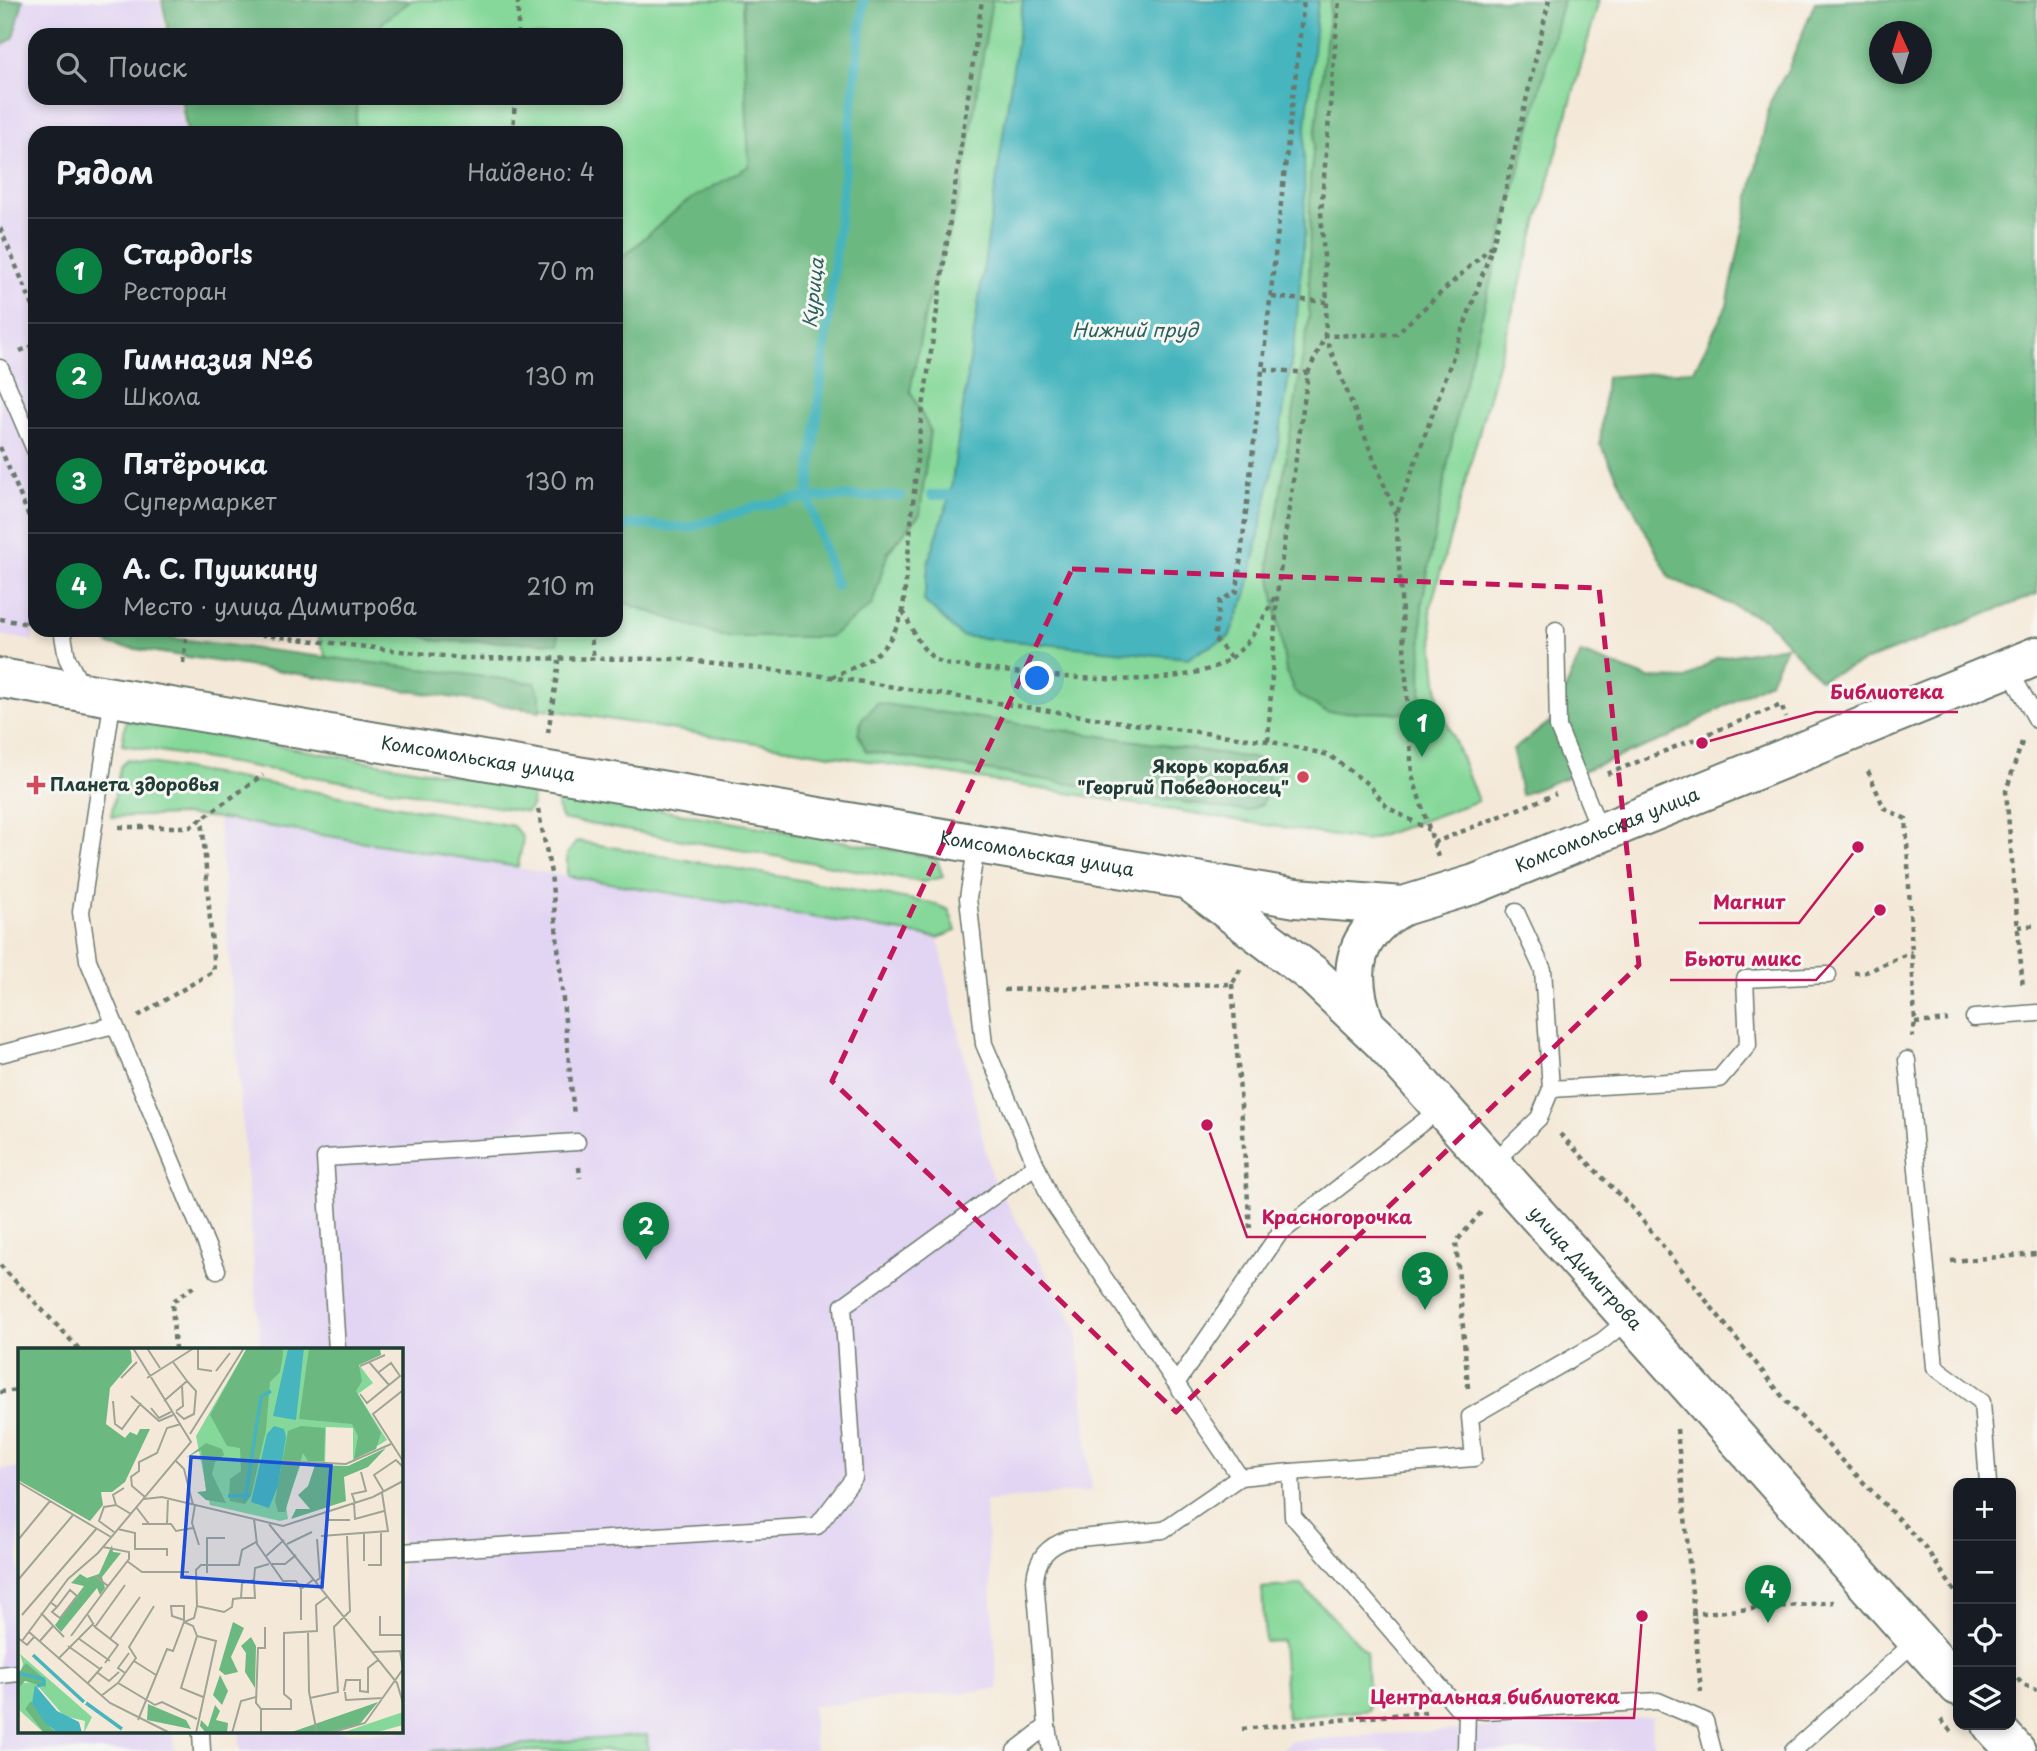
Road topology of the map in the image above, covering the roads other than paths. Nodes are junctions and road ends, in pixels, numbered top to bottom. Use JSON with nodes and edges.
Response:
{"nodes":[{"id":1,"x":0,"y":368,"type":"edge"},
{"id":2,"x":28,"y":434,"type":"edge"},
{"id":3,"x":1556,"y":629,"type":"dead end"},
{"id":4,"x":64,"y":637,"type":"edge"},
{"id":5,"x":2023,"y":662,"type":"edge"},
{"id":6,"x":0,"y":678,"type":"edge"},
{"id":7,"x":99,"y":695,"type":"junction"},
{"id":8,"x":2035,"y":716,"type":"edge"},
{"id":9,"x":1602,"y":835,"type":"junction"},
{"id":10,"x":977,"y":843,"type":"junction"},
{"id":11,"x":1186,"y":878,"type":"junction"},
{"id":12,"x":1403,"y":906,"type":"junction"},
{"id":13,"x":1516,"y":912,"type":"dead end"},
{"id":14,"x":1828,"y":975,"type":"dead end"},
{"id":15,"x":2031,"y":1013,"type":"edge"},
{"id":16,"x":1974,"y":1018,"type":"road end"},
{"id":17,"x":1364,"y":1024,"type":"junction"},
{"id":18,"x":114,"y":1025,"type":"junction"},
{"id":19,"x":0,"y":1054,"type":"edge"},
{"id":20,"x":1907,"y":1060,"type":"road end"},
{"id":21,"x":1551,"y":1089,"type":"junction"},
{"id":22,"x":1441,"y":1108,"type":"junction"},
{"id":23,"x":577,"y":1142,"type":"road end"},
{"id":24,"x":1036,"y":1164,"type":"junction"},
{"id":25,"x":1491,"y":1164,"type":"junction"},
{"id":26,"x":217,"y":1270,"type":"road end"},
{"id":27,"x":1629,"y":1319,"type":"junction"},
{"id":28,"x":337,"y":1348,"type":"edge"},
{"id":29,"x":1177,"y":1382,"type":"junction"},
{"id":30,"x":1291,"y":1472,"type":"junction"},
{"id":31,"x":1240,"y":1477,"type":"junction"},
{"id":32,"x":1988,"y":1478,"type":"edge"},
{"id":33,"x":402,"y":1552,"type":"edge"},
{"id":34,"x":1917,"y":1640,"type":"junction"},
{"id":35,"x":1953,"y":1671,"type":"edge"},
{"id":36,"x":18,"y":1674,"type":"edge"},
{"id":37,"x":0,"y":1675,"type":"edge"},
{"id":38,"x":1463,"y":1709,"type":"junction"},
{"id":39,"x":1047,"y":1726,"type":"junction"},
{"id":40,"x":1996,"y":1730,"type":"edge"},
{"id":41,"x":1015,"y":1751,"type":"edge"},
{"id":42,"x":1051,"y":1751,"type":"edge"},
{"id":43,"x":1466,"y":1751,"type":"edge"},
{"id":44,"x":1713,"y":1751,"type":"edge"},
{"id":45,"x":1793,"y":1751,"type":"edge"},
{"id":46,"x":2015,"y":1751,"type":"edge"}],
"edges":[{"from":1,"to":2,"type":"lane"},
{"from":3,"to":9,"type":"lane"},
{"from":4,"to":7,"type":"lane"},
{"from":5,"to":8,"type":"lane"},
{"from":5,"to":9,"type":"street","name":"Комсомольская улица"},
{"from":6,"to":7,"type":"street","name":"Комсомольская улица"},
{"from":7,"to":10,"type":"street","name":"Комсомольская улица"},
{"from":7,"to":18,"type":"lane"},
{"from":9,"to":12,"type":"street","name":"Комсомольская улица"},
{"from":10,"to":11,"type":"street","name":"Комсомольская улица"},
{"from":10,"to":24,"type":"lane"},
{"from":11,"to":12,"type":"street","name":"Комсомольская улица"},
{"from":11,"to":17,"type":"street","name":"улица Димитрова"},
{"from":12,"to":17,"type":"street"},
{"from":13,"to":21,"type":"lane"},
{"from":14,"to":21,"type":"lane"},
{"from":15,"to":16,"type":"lane"},
{"from":17,"to":22,"type":"street","name":"улица Димитрова"},
{"from":18,"to":19,"type":"lane"},
{"from":18,"to":26,"type":"lane"},
{"from":20,"to":32,"type":"lane"},
{"from":21,"to":25,"type":"lane"},
{"from":22,"to":25,"type":"street","name":"улица Димитрова"},
{"from":22,"to":29,"type":"lane"},
{"from":23,"to":28,"type":"lane"},
{"from":24,"to":29,"type":"lane"},
{"from":24,"to":33,"type":"lane"},
{"from":25,"to":27,"type":"street","name":"улица Димитрова"},
{"from":27,"to":30,"type":"lane"},
{"from":27,"to":34,"type":"street","name":"улица Димитрова"},
{"from":29,"to":31,"type":"lane"},
{"from":30,"to":31,"type":"lane"},
{"from":30,"to":38,"type":"lane"},
{"from":31,"to":39,"type":"lane"},
{"from":34,"to":35,"type":"street","name":"улица Димитрова"},
{"from":34,"to":45,"type":"lane"},
{"from":36,"to":37,"type":"lane"},
{"from":38,"to":43,"type":"lane"},
{"from":38,"to":44,"type":"lane"},
{"from":39,"to":41,"type":"lane"},
{"from":39,"to":42,"type":"lane"},
{"from":40,"to":46,"type":"street"}]}
